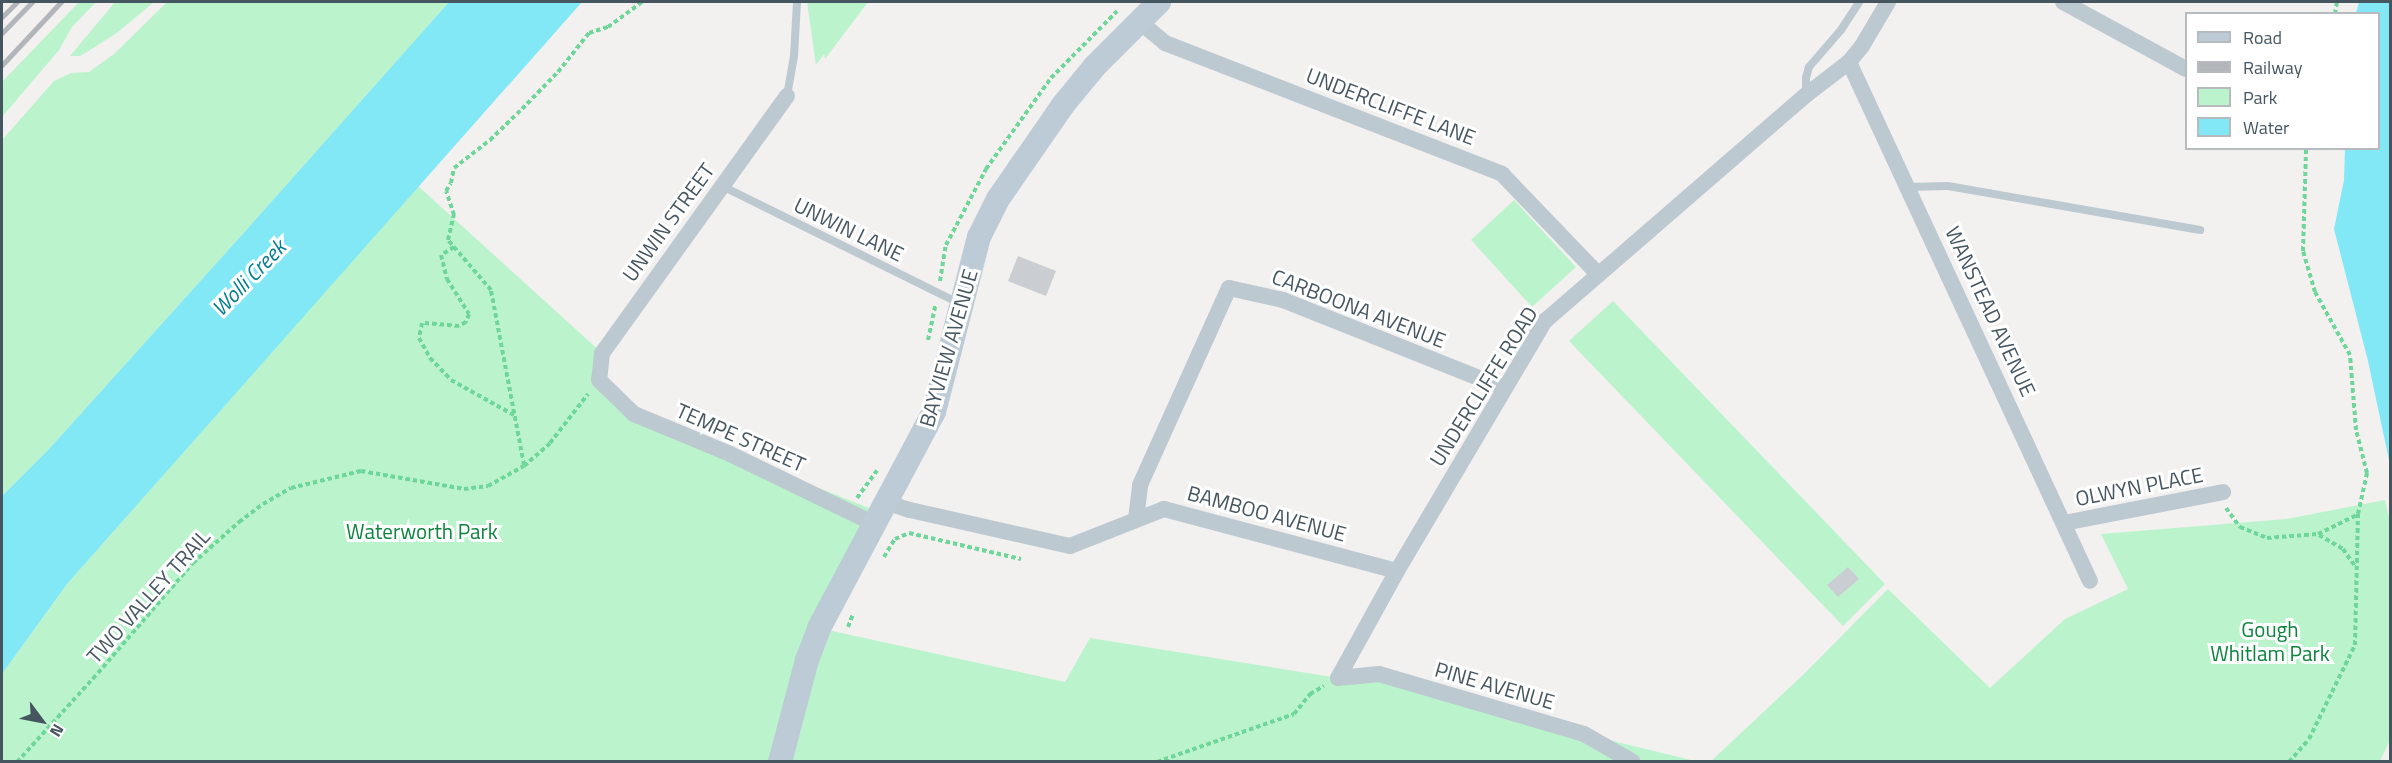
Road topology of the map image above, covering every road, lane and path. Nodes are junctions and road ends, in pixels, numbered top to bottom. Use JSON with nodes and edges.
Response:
{"nodes":[{"id":1,"x":642,"y":2,"type":"edge"},
{"id":2,"x":796,"y":2,"type":"edge"},
{"id":3,"x":1159,"y":2,"type":"edge"},
{"id":4,"x":1858,"y":2,"type":"edge"},
{"id":5,"x":1888,"y":2,"type":"edge"},
{"id":6,"x":2063,"y":2,"type":"edge"},
{"id":7,"x":1140,"y":22,"type":"junction"},
{"id":8,"x":1850,"y":62,"type":"junction"},
{"id":9,"x":2185,"y":68,"type":"edge"},
{"id":10,"x":1806,"y":95,"type":"junction"},
{"id":11,"x":787,"y":96,"type":"joint"},
{"id":12,"x":2306,"y":150,"type":"edge"},
{"id":13,"x":722,"y":186,"type":"junction"},
{"id":14,"x":1908,"y":187,"type":"junction"},
{"id":15,"x":2200,"y":230,"type":"dead end"},
{"id":16,"x":454,"y":247,"type":"junction"},
{"id":17,"x":1597,"y":273,"type":"junction"},
{"id":18,"x":960,"y":304,"type":"junction"},
{"id":19,"x":598,"y":380,"type":"junction"},
{"id":20,"x":1504,"y":388,"type":"junction"},
{"id":21,"x":515,"y":416,"type":"junction"},
{"id":22,"x":524,"y":466,"type":"junction"},
{"id":23,"x":2223,"y":492,"type":"joint"},
{"id":24,"x":885,"y":502,"type":"junction"},
{"id":25,"x":2358,"y":514,"type":"junction"},
{"id":26,"x":1136,"y":519,"type":"junction"},
{"id":27,"x":873,"y":523,"type":"junction"},
{"id":28,"x":2064,"y":523,"type":"junction"},
{"id":29,"x":2318,"y":534,"type":"junction"},
{"id":30,"x":883,"y":559,"type":"dead end"},
{"id":31,"x":1022,"y":559,"type":"dead end"},
{"id":32,"x":2356,"y":568,"type":"junction"},
{"id":33,"x":1397,"y":571,"type":"junction"},
{"id":34,"x":2090,"y":580,"type":"dead end"},
{"id":35,"x":856,"y":607,"type":"dead end"},
{"id":36,"x":848,"y":627,"type":"dead end"},
{"id":37,"x":1338,"y":678,"type":"junction"},
{"id":38,"x":16,"y":762,"type":"edge"},
{"id":39,"x":780,"y":762,"type":"edge"},
{"id":40,"x":1157,"y":762,"type":"edge"},
{"id":41,"x":1634,"y":762,"type":"edge"},
{"id":42,"x":2289,"y":762,"type":"edge"}],
"edges":[{"from":1,"to":16,"type":"path"},
{"from":2,"to":11,"type":"lane"},
{"from":3,"to":7,"type":"main road","name":"BAYVIEW AVENUE"},
{"from":4,"to":10,"type":"lane"},
{"from":5,"to":8,"type":"street","name":"UNDERCLIFFE ROAD"},
{"from":6,"to":9,"type":"street"},
{"from":7,"to":17,"type":"street","name":"UNDERCLIFFE LANE"},
{"from":7,"to":18,"type":"main road","name":"BAYVIEW AVENUE"},
{"from":8,"to":10,"type":"street","name":"UNDERCLIFFE ROAD"},
{"from":8,"to":14,"type":"street","name":"WANSTEAD AVENUE"},
{"from":10,"to":17,"type":"street","name":"UNDERCLIFFE ROAD"},
{"from":11,"to":13,"type":"street","name":"UNWIN STREET"},
{"from":12,"to":25,"type":"path"},
{"from":13,"to":18,"type":"lane","name":"UNWIN LANE"},
{"from":13,"to":19,"type":"street","name":"UNWIN STREET"},
{"from":14,"to":15,"type":"lane"},
{"from":14,"to":28,"type":"street","name":"WANSTEAD AVENUE"},
{"from":16,"to":21,"type":"path"},
{"from":16,"to":21,"type":"path"},
{"from":17,"to":20,"type":"street","name":"UNDERCLIFFE ROAD"},
{"from":18,"to":24,"type":"main road","name":"BAYVIEW AVENUE"},
{"from":19,"to":22,"type":"path","name":"TWO VALLEY TRAIL"},
{"from":19,"to":27,"type":"street","name":"TEMPE STREET"},
{"from":20,"to":26,"type":"street","name":"CARBOONA AVENUE"},
{"from":20,"to":33,"type":"street","name":"UNDERCLIFFE ROAD"},
{"from":21,"to":22,"type":"path"},
{"from":22,"to":38,"type":"path","name":"TWO VALLEY TRAIL"},
{"from":23,"to":28,"type":"street","name":"OLWYN PLACE"},
{"from":23,"to":29,"type":"path"},
{"from":24,"to":26,"type":"street","name":"BAMBOO AVENUE"},
{"from":24,"to":27,"type":"main road","name":"BAYVIEW AVENUE"},
{"from":25,"to":29,"type":"path"},
{"from":25,"to":32,"type":"path"},
{"from":26,"to":33,"type":"street","name":"BAMBOO AVENUE"},
{"from":27,"to":39,"type":"main road","name":"BAYVIEW AVENUE"},
{"from":28,"to":34,"type":"street","name":"WANSTEAD AVENUE"},
{"from":29,"to":32,"type":"path"},
{"from":30,"to":31,"type":"path"},
{"from":32,"to":42,"type":"path"},
{"from":33,"to":37,"type":"street","name":"UNDERCLIFFE ROAD"},
{"from":35,"to":36,"type":"path"},
{"from":37,"to":40,"type":"path"},
{"from":37,"to":41,"type":"street","name":"PINE AVENUE"}]}
